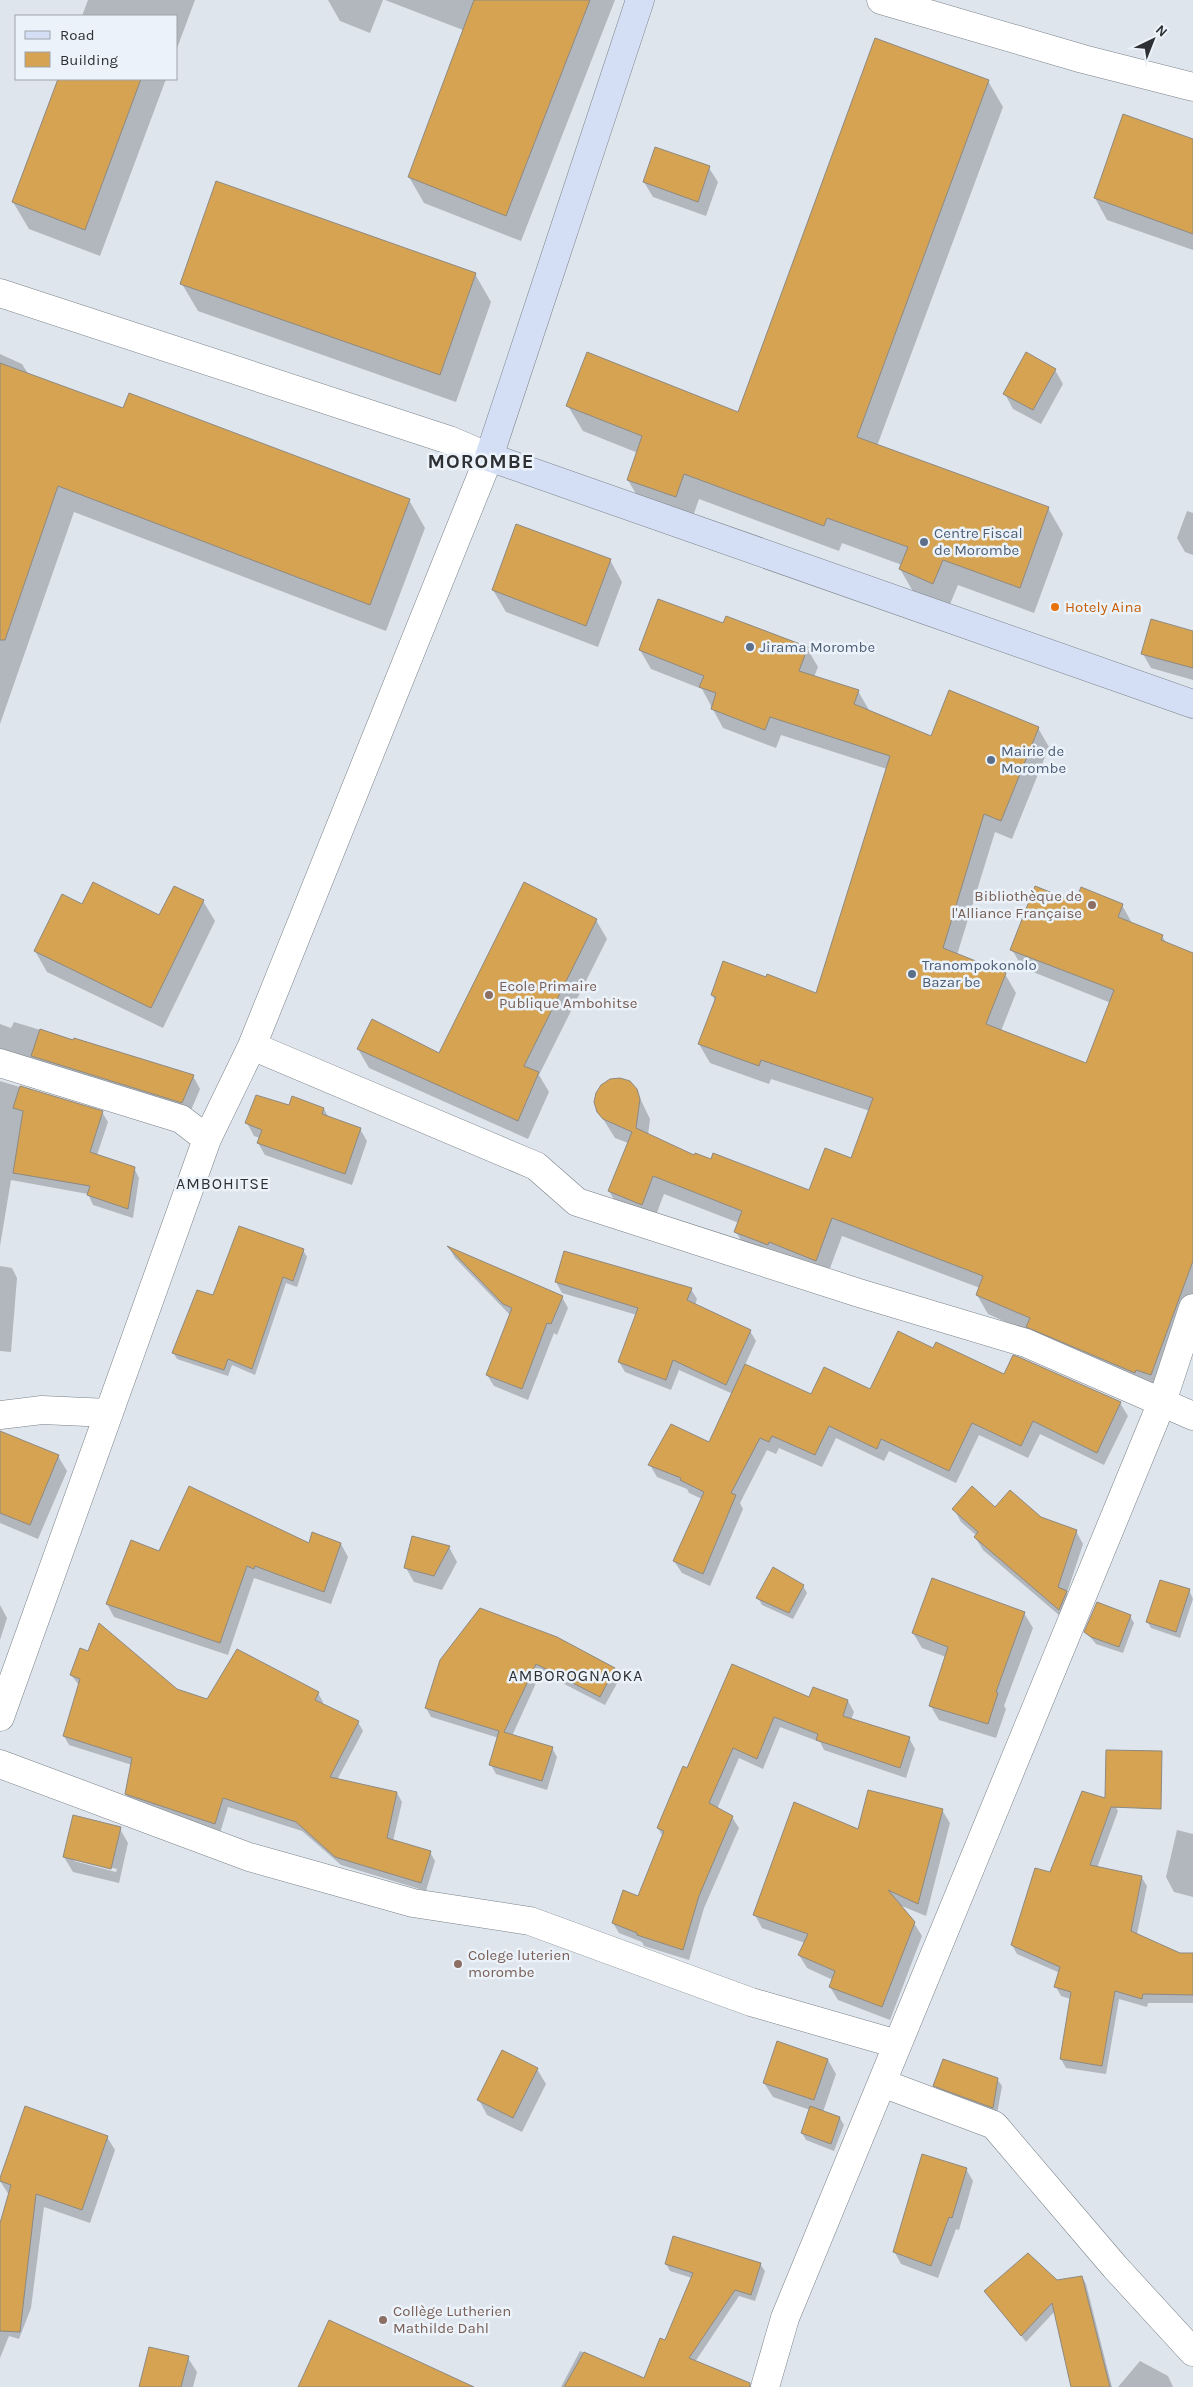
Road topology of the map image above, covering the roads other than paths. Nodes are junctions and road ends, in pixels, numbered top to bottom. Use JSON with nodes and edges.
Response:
{"nodes":[{"id":1,"x":640,"y":0,"type":"edge"},
{"id":2,"x":881,"y":0,"type":"edge"},
{"id":3,"x":1193,"y":87,"type":"edge"},
{"id":4,"x":0,"y":293,"type":"edge"},
{"id":5,"x":489,"y":457,"type":"junction"},
{"id":6,"x":1193,"y":704,"type":"edge"},
{"id":7,"x":252,"y":1046,"type":"junction"},
{"id":8,"x":0,"y":1063,"type":"edge"},
{"id":9,"x":207,"y":1139,"type":"junction"},
{"id":10,"x":1193,"y":1308,"type":"edge"},
{"id":11,"x":1162,"y":1402,"type":"junction"},
{"id":12,"x":109,"y":1413,"type":"junction"},
{"id":13,"x":0,"y":1415,"type":"edge"},
{"id":14,"x":1193,"y":1416,"type":"edge"},
{"id":15,"x":0,"y":1717,"type":"edge"},
{"id":16,"x":0,"y":1764,"type":"edge"},
{"id":17,"x":897,"y":2044,"type":"junction"},
{"id":18,"x":882,"y":2083,"type":"junction"},
{"id":19,"x":1193,"y":2352,"type":"edge"},
{"id":20,"x":765,"y":2387,"type":"edge"}],
"edges":[{"from":1,"to":5,"type":"street"},
{"from":2,"to":3,"type":"street"},
{"from":4,"to":5,"type":"street"},
{"from":5,"to":6,"type":"street"},
{"from":5,"to":7,"type":"street"},
{"from":7,"to":9,"type":"street"},
{"from":7,"to":11,"type":"street"},
{"from":8,"to":9,"type":"street"},
{"from":9,"to":12,"type":"street"},
{"from":10,"to":11,"type":"street"},
{"from":11,"to":14,"type":"street"},
{"from":11,"to":17,"type":"street"},
{"from":12,"to":13,"type":"street"},
{"from":12,"to":15,"type":"street"},
{"from":16,"to":17,"type":"street"},
{"from":17,"to":18,"type":"street"},
{"from":18,"to":19,"type":"street"},
{"from":18,"to":20,"type":"street"}]}
